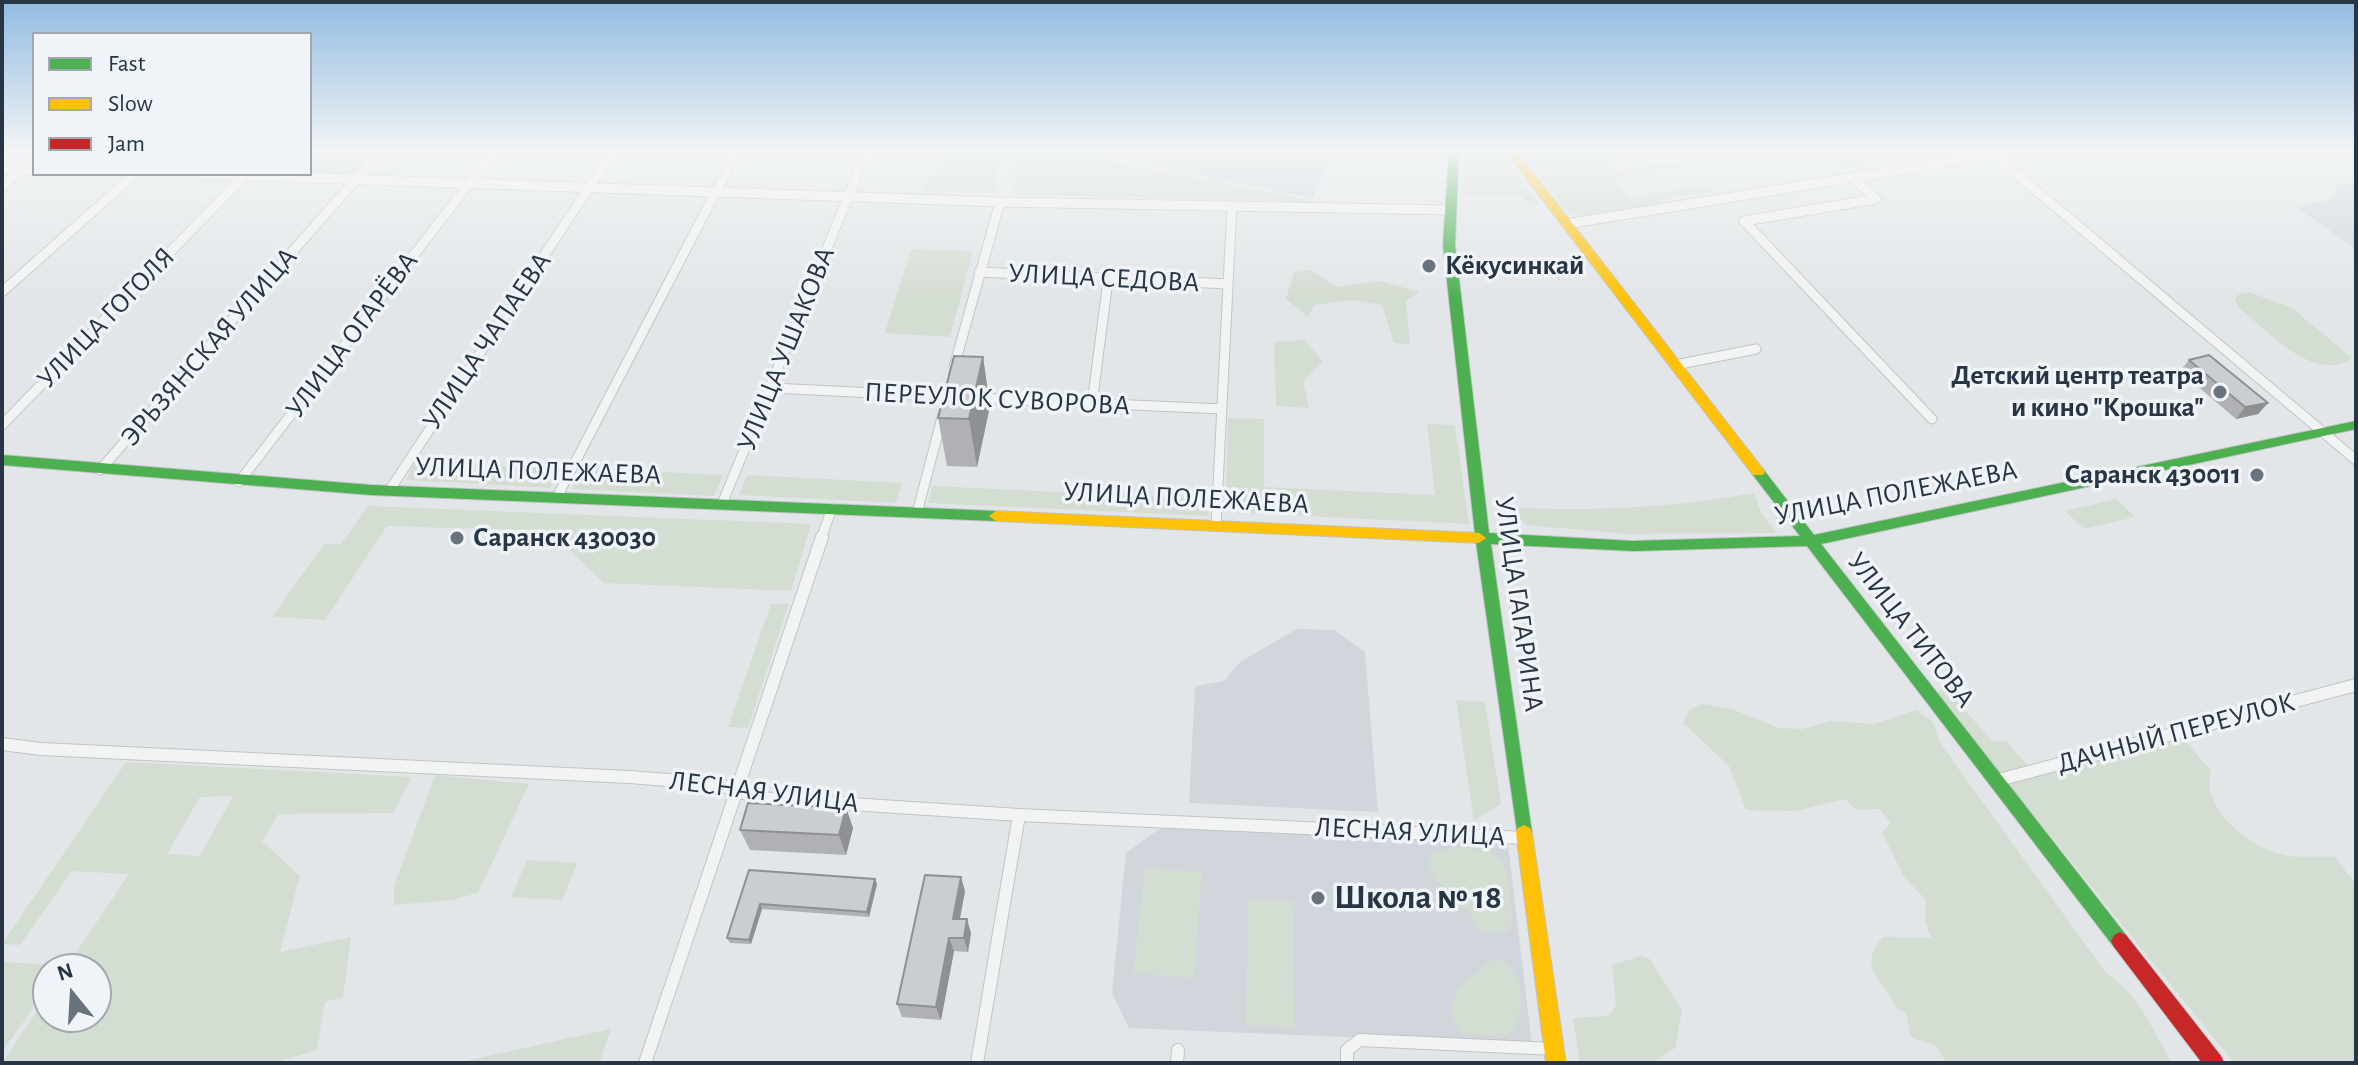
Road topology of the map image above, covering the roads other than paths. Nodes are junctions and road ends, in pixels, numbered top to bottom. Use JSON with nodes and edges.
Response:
{"nodes":[{"id":1,"x":105,"y":201,"type":"edge"},
{"id":2,"x":220,"y":201,"type":"edge"},
{"id":3,"x":337,"y":201,"type":"edge"},
{"id":4,"x":455,"y":201,"type":"edge"},
{"id":5,"x":581,"y":201,"type":"edge"},
{"id":6,"x":712,"y":201,"type":"edge"},
{"id":7,"x":845,"y":201,"type":"edge"},
{"id":8,"x":960,"y":201,"type":"edge"},
{"id":9,"x":1451,"y":201,"type":"edge"},
{"id":10,"x":1548,"y":201,"type":"edge"},
{"id":11,"x":1711,"y":201,"type":"edge"},
{"id":12,"x":1866,"y":201,"type":"edge"},
{"id":13,"x":2048,"y":201,"type":"edge"},
{"id":14,"x":1000,"y":202,"type":"junction"},
{"id":15,"x":1232,"y":206,"type":"junction"},
{"id":16,"x":1450,"y":210,"type":"junction"},
{"id":17,"x":1566,"y":224,"type":"junction"},
{"id":18,"x":979,"y":272,"type":"junction"},
{"id":19,"x":1108,"y":280,"type":"junction"},
{"id":20,"x":1228,"y":284,"type":"junction"},
{"id":21,"x":2,"y":292,"type":"edge"},
{"id":22,"x":1756,"y":349,"type":"dead end"},
{"id":23,"x":1675,"y":365,"type":"junction"},
{"id":24,"x":772,"y":388,"type":"junction"},
{"id":25,"x":947,"y":396,"type":"junction"},
{"id":26,"x":1092,"y":404,"type":"junction"},
{"id":27,"x":1222,"y":409,"type":"junction"},
{"id":28,"x":1932,"y":419,"type":"dead end"},
{"id":29,"x":2,"y":425,"type":"edge"},
{"id":30,"x":2356,"y":425,"type":"edge"},
{"id":31,"x":2323,"y":432,"type":"junction"},
{"id":32,"x":2,"y":460,"type":"edge"},
{"id":33,"x":2356,"y":460,"type":"edge"},
{"id":34,"x":100,"y":470,"type":"junction"},
{"id":35,"x":239,"y":482,"type":"junction"},
{"id":36,"x":389,"y":491,"type":"junction"},
{"id":37,"x":557,"y":497,"type":"junction"},
{"id":38,"x":722,"y":504,"type":"junction"},
{"id":39,"x":832,"y":508,"type":"junction"},
{"id":40,"x":917,"y":513,"type":"junction"},
{"id":41,"x":1216,"y":525,"type":"junction"},
{"id":42,"x":1483,"y":538,"type":"junction"},
{"id":43,"x":1810,"y":541,"type":"junction"},
{"id":44,"x":2356,"y":685,"type":"edge"},
{"id":45,"x":2,"y":744,"type":"edge"},
{"id":46,"x":1995,"y":781,"type":"junction"},
{"id":47,"x":738,"y":792,"type":"junction"},
{"id":48,"x":1019,"y":815,"type":"junction"},
{"id":49,"x":1525,"y":838,"type":"junction"},
{"id":50,"x":1555,"y":1056,"type":"edge"},
{"id":51,"x":645,"y":1063,"type":"edge"},
{"id":52,"x":977,"y":1063,"type":"edge"},
{"id":53,"x":1347,"y":1063,"type":"edge"},
{"id":54,"x":2214,"y":1063,"type":"edge"}],
"edges":[{"from":1,"to":21,"type":"street"},
{"from":2,"to":29,"type":"street","name":"УЛИЦА ГОГОЛЯ"},
{"from":3,"to":34,"type":"street","name":"ЭРЬЗЯНСКАЯ УЛИЦА"},
{"from":4,"to":35,"type":"street","name":"УЛИЦА ОГАРЁВА"},
{"from":5,"to":36,"type":"street","name":"УЛИЦА ЧАПАЕВА"},
{"from":6,"to":37,"type":"street"},
{"from":7,"to":24,"type":"street","name":"УЛИЦА УШАКОВА"},
{"from":8,"to":14,"type":"street"},
{"from":9,"to":16,"type":"main road","name":"УЛИЦА ГАГАРИНА"},
{"from":10,"to":17,"type":"main road","name":"УЛИЦА ТИТОВА"},
{"from":11,"to":17,"type":"street"},
{"from":12,"to":28,"type":"street"},
{"from":13,"to":31,"type":"street"},
{"from":14,"to":15,"type":"street"},
{"from":14,"to":18,"type":"street"},
{"from":15,"to":16,"type":"street"},
{"from":15,"to":20,"type":"street"},
{"from":16,"to":42,"type":"main road","name":"УЛИЦА ГАГАРИНА"},
{"from":17,"to":23,"type":"main road","name":"УЛИЦА ТИТОВА"},
{"from":18,"to":19,"type":"street","name":"УЛИЦА СЕДОВА"},
{"from":18,"to":25,"type":"street"},
{"from":19,"to":20,"type":"street","name":"УЛИЦА СЕДОВА"},
{"from":19,"to":26,"type":"street"},
{"from":20,"to":27,"type":"street"},
{"from":22,"to":23,"type":"street"},
{"from":23,"to":43,"type":"main road","name":"УЛИЦА ТИТОВА"},
{"from":24,"to":25,"type":"street","name":"ПЕРЕУЛОК СУВОРОВА"},
{"from":24,"to":38,"type":"street","name":"УЛИЦА УШАКОВА"},
{"from":25,"to":26,"type":"street","name":"ПЕРЕУЛОК СУВОРОВА"},
{"from":25,"to":40,"type":"street"},
{"from":26,"to":27,"type":"street","name":"ПЕРЕУЛОК СУВОРОВА"},
{"from":27,"to":41,"type":"street"},
{"from":30,"to":31,"type":"main road","name":"УЛИЦА ПОЛЕЖАЕВА"},
{"from":31,"to":33,"type":"street"},
{"from":31,"to":43,"type":"main road","name":"УЛИЦА ПОЛЕЖАЕВА"},
{"from":32,"to":34,"type":"main road","name":"УЛИЦА ПОЛЕЖАЕВА"},
{"from":34,"to":35,"type":"main road","name":"УЛИЦА ПОЛЕЖАЕВА"},
{"from":35,"to":36,"type":"main road","name":"УЛИЦА ПОЛЕЖАЕВА"},
{"from":36,"to":37,"type":"main road","name":"УЛИЦА ПОЛЕЖАЕВА"},
{"from":37,"to":38,"type":"main road","name":"УЛИЦА ПОЛЕЖАЕВА"},
{"from":38,"to":39,"type":"main road","name":"УЛИЦА ПОЛЕЖАЕВА"},
{"from":39,"to":40,"type":"main road","name":"УЛИЦА ПОЛЕЖАЕВА"},
{"from":39,"to":47,"type":"street"},
{"from":40,"to":41,"type":"main road","name":"УЛИЦА ПОЛЕЖАЕВА"},
{"from":41,"to":42,"type":"main road","name":"УЛИЦА ПОЛЕЖАЕВА"},
{"from":42,"to":43,"type":"main road","name":"УЛИЦА ПОЛЕЖАЕВА"},
{"from":42,"to":49,"type":"main road","name":"УЛИЦА ГАГАРИНА"},
{"from":43,"to":46,"type":"main road","name":"УЛИЦА ТИТОВА"},
{"from":44,"to":46,"type":"street","name":"ДАЧНЫЙ ПЕРЕУЛОК"},
{"from":45,"to":47,"type":"street","name":"ЛЕСНАЯ УЛИЦА"},
{"from":46,"to":54,"type":"main road","name":"УЛИЦА ТИТОВА"},
{"from":47,"to":48,"type":"street","name":"ЛЕСНАЯ УЛИЦА"},
{"from":47,"to":51,"type":"street"},
{"from":48,"to":49,"type":"street","name":"ЛЕСНАЯ УЛИЦА"},
{"from":48,"to":52,"type":"street"},
{"from":49,"to":50,"type":"main road","name":"УЛИЦА ГАГАРИНА"},
{"from":50,"to":53,"type":"street"}]}
